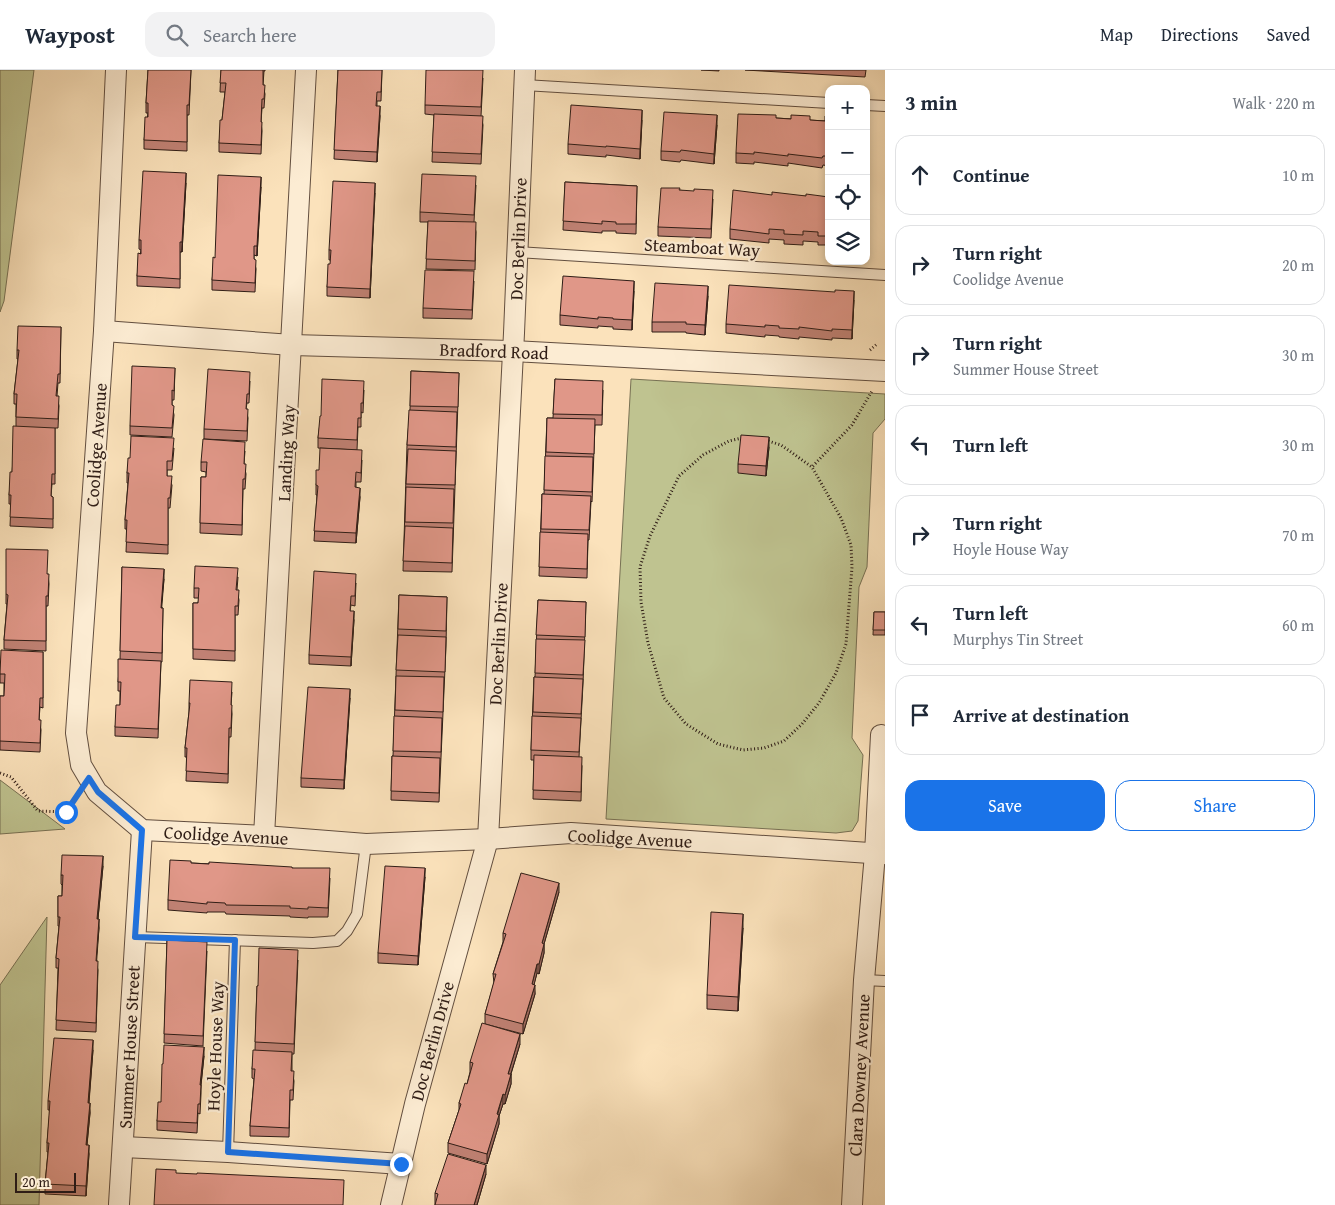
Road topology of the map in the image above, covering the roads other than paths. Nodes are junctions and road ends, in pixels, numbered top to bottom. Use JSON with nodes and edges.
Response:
{"nodes":[{"id":1,"x":116,"y":70,"type":"edge"},
{"id":2,"x":306,"y":70,"type":"edge"},
{"id":3,"x":524,"y":77,"type":"edge"},
{"id":4,"x":825,"y":103,"type":"edge"},
{"id":5,"x":870,"y":105,"type":"edge"},
{"id":6,"x":885,"y":106,"type":"edge"},
{"id":7,"x":517,"y":252,"type":"junction"},
{"id":8,"x":885,"y":275,"type":"edge"},
{"id":9,"x":104,"y":331,"type":"junction"},
{"id":10,"x":292,"y":345,"type":"junction"},
{"id":11,"x":513,"y":350,"type":"junction"},
{"id":12,"x":885,"y":371,"type":"edge"},
{"id":13,"x":881,"y":735,"type":"dead end"},
{"id":14,"x":142,"y":830,"type":"junction"},
{"id":15,"x":264,"y":836,"type":"junction"},
{"id":16,"x":488,"y":839,"type":"junction"},
{"id":17,"x":366,"y":844,"type":"junction"},
{"id":18,"x":880,"y":854,"type":"edge"},
{"id":19,"x":135,"y":937,"type":"junction"},
{"id":20,"x":235,"y":940,"type":"junction"},
{"id":21,"x":864,"y":980,"type":"junction"},
{"id":22,"x":885,"y":981,"type":"edge"},
{"id":23,"x":123,"y":1147,"type":"junction"},
{"id":24,"x":228,"y":1152,"type":"junction"},
{"id":25,"x":401,"y":1164,"type":"junction"},
{"id":26,"x":119,"y":1204,"type":"edge"},
{"id":27,"x":391,"y":1205,"type":"edge"},
{"id":28,"x":852,"y":1205,"type":"edge"}],
"edges":[{"from":1,"to":9,"type":"street","name":"Coolidge Avenue"},
{"from":2,"to":10,"type":"street","name":"Landing Way"},
{"from":3,"to":4,"type":"lane"},
{"from":3,"to":7,"type":"street","name":"Doc Berlin Drive"},
{"from":5,"to":6,"type":"lane"},
{"from":7,"to":8,"type":"lane","name":"Steamboat Way"},
{"from":7,"to":11,"type":"street","name":"Doc Berlin Drive"},
{"from":9,"to":10,"type":"street","name":"Bradford Road"},
{"from":9,"to":14,"type":"street","name":"Coolidge Avenue"},
{"from":10,"to":11,"type":"street","name":"Bradford Road"},
{"from":10,"to":15,"type":"street","name":"Landing Way"},
{"from":11,"to":12,"type":"street","name":"Bradford Road"},
{"from":11,"to":16,"type":"street","name":"Doc Berlin Drive"},
{"from":13,"to":18,"type":"street","name":"Clara Downey Avenue"},
{"from":14,"to":15,"type":"street","name":"Coolidge Avenue"},
{"from":14,"to":19,"type":"street","name":"Summer House Street"},
{"from":15,"to":17,"type":"street","name":"Coolidge Avenue"},
{"from":16,"to":17,"type":"street","name":"Coolidge Avenue"},
{"from":16,"to":18,"type":"street","name":"Coolidge Avenue"},
{"from":16,"to":25,"type":"street","name":"Doc Berlin Drive"},
{"from":17,"to":20,"type":"lane"},
{"from":18,"to":21,"type":"street","name":"Clara Downey Avenue"},
{"from":19,"to":20,"type":"lane"},
{"from":19,"to":23,"type":"street","name":"Summer House Street"},
{"from":20,"to":24,"type":"lane","name":"Hoyle House Way"},
{"from":21,"to":22,"type":"lane"},
{"from":21,"to":28,"type":"street","name":"Clara Downey Avenue"},
{"from":23,"to":24,"type":"street"},
{"from":23,"to":26,"type":"street","name":"Summer House Street"},
{"from":24,"to":25,"type":"street"},
{"from":25,"to":27,"type":"street","name":"Doc Berlin Drive"}]}
